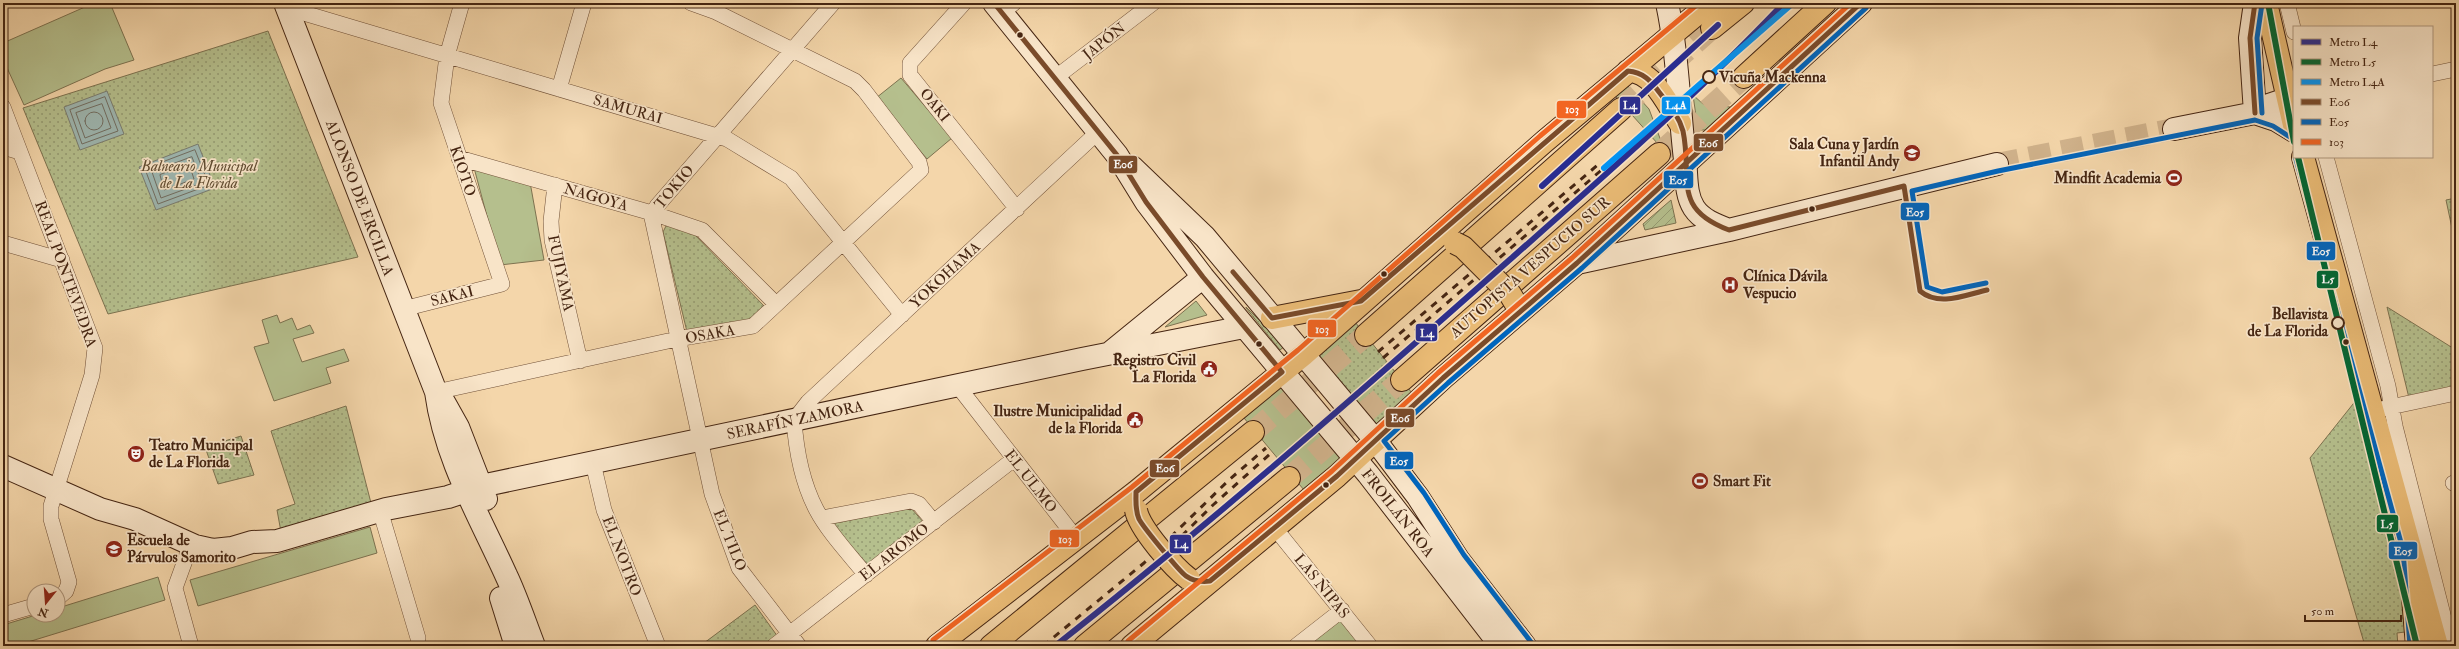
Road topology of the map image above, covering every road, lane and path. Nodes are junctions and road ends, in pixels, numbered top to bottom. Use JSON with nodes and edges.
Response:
{"nodes":[{"id":1,"x":462,"y":3,"type":"edge"},
{"id":2,"x":584,"y":3,"type":"edge"},
{"id":3,"x":695,"y":3,"type":"edge"},
{"id":4,"x":833,"y":3,"type":"edge"},
{"id":5,"x":964,"y":3,"type":"edge"},
{"id":6,"x":1153,"y":3,"type":"edge"},
{"id":7,"x":1667,"y":3,"type":"edge"},
{"id":8,"x":1710,"y":3,"type":"edge"},
{"id":9,"x":1743,"y":3,"type":"edge"},
{"id":10,"x":1825,"y":3,"type":"edge"},
{"id":11,"x":1861,"y":3,"type":"edge"},
{"id":12,"x":2255,"y":3,"type":"edge"},
{"id":13,"x":2266,"y":3,"type":"edge"},
{"id":14,"x":2287,"y":3,"type":"edge"},
{"id":15,"x":286,"y":6,"type":"edge"},
{"id":16,"x":1003,"y":6,"type":"edge"},
{"id":17,"x":1712,"y":28,"type":"tunnel mouth"},
{"id":18,"x":2293,"y":28,"type":"edge"},
{"id":19,"x":1674,"y":33,"type":"junction"},
{"id":20,"x":793,"y":49,"type":"junction"},
{"id":21,"x":447,"y":56,"type":"junction"},
{"id":22,"x":2456,"y":69,"type":"edge"},
{"id":23,"x":1628,"y":71,"type":"junction"},
{"id":24,"x":2433,"y":74,"type":"edge"},
{"id":25,"x":1744,"y":77,"type":"tunnel mouth"},
{"id":26,"x":1055,"y":78,"type":"junction"},
{"id":27,"x":560,"y":89,"type":"junction"},
{"id":28,"x":2287,"y":99,"type":"junction"},
{"id":29,"x":3,"y":107,"type":"edge"},
{"id":30,"x":1621,"y":110,"type":"tunnel mouth"},
{"id":31,"x":2254,"y":113,"type":"junction"},
{"id":32,"x":2293,"y":121,"type":"edge"},
{"id":33,"x":1680,"y":123,"type":"junction"},
{"id":34,"x":2174,"y":129,"type":"tunnel mouth"},
{"id":35,"x":2293,"y":130,"type":"edge"},
{"id":36,"x":1098,"y":132,"type":"junction"},
{"id":37,"x":719,"y":135,"type":"junction"},
{"id":38,"x":3,"y":147,"type":"edge"},
{"id":39,"x":20,"y":152,"type":"junction"},
{"id":40,"x":1659,"y":154,"type":"tunnel mouth"},
{"id":41,"x":1116,"y":155,"type":"junction"},
{"id":42,"x":459,"y":158,"type":"junction"},
{"id":43,"x":2303,"y":158,"type":"edge"},
{"id":44,"x":2326,"y":158,"type":"edge"},
{"id":45,"x":1685,"y":164,"type":"junction"},
{"id":46,"x":1997,"y":164,"type":"tunnel mouth"},
{"id":47,"x":555,"y":185,"type":"junction"},
{"id":48,"x":1017,"y":209,"type":"junction"},
{"id":49,"x":652,"y":213,"type":"junction"},
{"id":50,"x":1729,"y":230,"type":"junction"},
{"id":51,"x":1429,"y":241,"type":"junction"},
{"id":52,"x":843,"y":242,"type":"junction"},
{"id":53,"x":3,"y":243,"type":"edge"},
{"id":54,"x":62,"y":260,"type":"junction"},
{"id":55,"x":1577,"y":263,"type":"junction"},
{"id":56,"x":1203,"y":277,"type":"junction"},
{"id":57,"x":502,"y":284,"type":"joint"},
{"id":58,"x":1243,"y":285,"type":"junction"},
{"id":59,"x":1361,"y":301,"type":"junction"},
{"id":60,"x":776,"y":304,"type":"junction"},
{"id":61,"x":403,"y":309,"type":"junction"},
{"id":62,"x":1517,"y":309,"type":"junction"},
{"id":63,"x":902,"y":315,"type":"junction"},
{"id":64,"x":1272,"y":318,"type":"junction"},
{"id":65,"x":1244,"y":327,"type":"junction"},
{"id":66,"x":1366,"y":335,"type":"tunnel mouth"},
{"id":67,"x":677,"y":339,"type":"junction"},
{"id":68,"x":1109,"y":354,"type":"junction"},
{"id":69,"x":1303,"y":355,"type":"junction"},
{"id":70,"x":580,"y":361,"type":"junction"},
{"id":71,"x":1282,"y":372,"type":"junction"},
{"id":72,"x":1402,"y":380,"type":"tunnel mouth"},
{"id":73,"x":957,"y":385,"type":"junction"},
{"id":74,"x":436,"y":392,"type":"junction"},
{"id":75,"x":2456,"y":393,"type":"edge"},
{"id":76,"x":2382,"y":409,"type":"junction"},
{"id":77,"x":794,"y":420,"type":"junction"},
{"id":78,"x":1253,"y":432,"type":"tunnel mouth"},
{"id":79,"x":699,"y":440,"type":"junction"},
{"id":80,"x":1375,"y":440,"type":"junction"},
{"id":81,"x":1014,"y":459,"type":"junction"},
{"id":82,"x":1356,"y":459,"type":"junction"},
{"id":83,"x":593,"y":463,"type":"junction"},
{"id":84,"x":3,"y":466,"type":"edge"},
{"id":85,"x":1289,"y":478,"type":"tunnel mouth"},
{"id":86,"x":470,"y":486,"type":"junction"},
{"id":87,"x":56,"y":489,"type":"junction"},
{"id":88,"x":1136,"y":501,"type":"junction"},
{"id":89,"x":383,"y":509,"type":"junction"},
{"id":90,"x":822,"y":518,"type":"junction"},
{"id":91,"x":934,"y":522,"type":"junction"},
{"id":92,"x":1274,"y":527,"type":"junction"},
{"id":93,"x":490,"y":531,"type":"junction"},
{"id":94,"x":1076,"y":538,"type":"junction"},
{"id":95,"x":2410,"y":549,"type":"junction"},
{"id":96,"x":189,"y":550,"type":"junction"},
{"id":97,"x":866,"y":575,"type":"junction"},
{"id":98,"x":1200,"y":580,"type":"junction"},
{"id":99,"x":66,"y":591,"type":"edge"},
{"id":100,"x":26,"y":608,"type":"edge"},
{"id":101,"x":1342,"y":610,"type":"junction"},
{"id":102,"x":3,"y":615,"type":"edge"},
{"id":103,"x":790,"y":634,"type":"junction"},
{"id":104,"x":418,"y":638,"type":"dead end"},
{"id":105,"x":191,"y":646,"type":"edge"},
{"id":106,"x":516,"y":646,"type":"edge"},
{"id":107,"x":534,"y":646,"type":"edge"},
{"id":108,"x":549,"y":646,"type":"edge"},
{"id":109,"x":658,"y":646,"type":"edge"},
{"id":110,"x":774,"y":646,"type":"edge"},
{"id":111,"x":799,"y":646,"type":"edge"},
{"id":112,"x":937,"y":646,"type":"edge"},
{"id":113,"x":991,"y":646,"type":"edge"},
{"id":114,"x":1085,"y":646,"type":"edge"},
{"id":115,"x":1132,"y":646,"type":"edge"},
{"id":116,"x":1296,"y":646,"type":"edge"},
{"id":117,"x":1370,"y":646,"type":"edge"},
{"id":118,"x":1501,"y":646,"type":"edge"},
{"id":119,"x":1525,"y":646,"type":"edge"},
{"id":120,"x":2417,"y":646,"type":"edge"},
{"id":121,"x":2437,"y":646,"type":"edge"},
{"id":122,"x":2451,"y":646,"type":"edge"}],
"edges":[{"from":1,"to":21,"type":"street","name":"KIOTO"},
{"from":2,"to":27,"type":"street"},
{"from":3,"to":20,"type":"street"},
{"from":4,"to":20,"type":"street","name":"TOKIO"},
{"from":5,"to":48,"type":"street","name":"OAKI"},
{"from":6,"to":26,"type":"street","name":"JAPÓN"},
{"from":7,"to":19,"type":"street"},
{"from":8,"to":19,"type":"main road"},
{"from":9,"to":17,"type":"main road"},
{"from":10,"to":25,"type":"main road"},
{"from":11,"to":45,"type":"main road"},
{"from":12,"to":31,"type":"street"},
{"from":13,"to":28,"type":"main road"},
{"from":14,"to":18,"type":"street"},
{"from":15,"to":21,"type":"street","name":"SAMURAI"},
{"from":15,"to":61,"type":"street","name":"ALONSO DE ERCILLA"},
{"from":16,"to":26,"type":"street","name":"FROILÁN ROA"},
{"from":19,"to":23,"type":"main road"},
{"from":19,"to":33,"type":"street"},
{"from":20,"to":37,"type":"street","name":"TOKIO"},
{"from":20,"to":52,"type":"street","name":"OSAKA"},
{"from":21,"to":27,"type":"street","name":"SAMURAI"},
{"from":21,"to":42,"type":"street","name":"KIOTO"},
{"from":22,"to":24,"type":"street"},
{"from":23,"to":33,"type":"main road"},
{"from":23,"to":51,"type":"main road"},
{"from":26,"to":36,"type":"street","name":"FROILÁN ROA"},
{"from":27,"to":37,"type":"street","name":"SAMURAI"},
{"from":28,"to":31,"type":"street"},
{"from":28,"to":32,"type":"main road"},
{"from":29,"to":39,"type":"street","name":"REAL PONTEVEDRA"},
{"from":30,"to":66,"type":"main road"},
{"from":31,"to":34,"type":"street"},
{"from":31,"to":35,"type":"street"},
{"from":33,"to":45,"type":"street"},
{"from":36,"to":41,"type":"street","name":"FROILÁN ROA"},
{"from":36,"to":48,"type":"street","name":"YOKOHAMA"},
{"from":37,"to":49,"type":"street","name":"TOKIO"},
{"from":37,"to":52,"type":"street","name":"SAMURAI"},
{"from":38,"to":39,"type":"street"},
{"from":39,"to":54,"type":"street","name":"REAL PONTEVEDRA"},
{"from":40,"to":72,"type":"main road","name":"AUTOPISTA VESPUCIO SUR"},
{"from":41,"to":56,"type":"street","name":"FROILÁN ROA"},
{"from":41,"to":58,"type":"street","name":"FROILÁN ROA"},
{"from":42,"to":47,"type":"street","name":"NAGOYA"},
{"from":42,"to":57,"type":"street","name":"KIOTO"},
{"from":43,"to":76,"type":"main road"},
{"from":44,"to":76,"type":"street"},
{"from":45,"to":50,"type":"street"},
{"from":45,"to":55,"type":"main road"},
{"from":46,"to":50,"type":"street"},
{"from":47,"to":49,"type":"street","name":"NAGOYA"},
{"from":47,"to":70,"type":"street","name":"FUJIYAMA"},
{"from":48,"to":63,"type":"street","name":"YOKOHAMA"},
{"from":49,"to":60,"type":"street","name":"NAGOYA"},
{"from":49,"to":67,"type":"street","name":"TOKIO"},
{"from":50,"to":55,"type":"street"},
{"from":51,"to":59,"type":"main road"},
{"from":51,"to":62,"type":"main road","bridge":true},
{"from":52,"to":60,"type":"street","name":"OSAKA"},
{"from":52,"to":63,"type":"street","name":"SAMURAI"},
{"from":53,"to":54,"type":"street"},
{"from":54,"to":87,"type":"street","name":"REAL PONTEVEDRA"},
{"from":55,"to":62,"type":"main road"},
{"from":56,"to":58,"type":"street"},
{"from":56,"to":65,"type":"street","name":"FROILÁN ROA"},
{"from":56,"to":68,"type":"street","name":"SERAFÍN ZAMORA"},
{"from":57,"to":61,"type":"street","name":"SAKAI"},
{"from":58,"to":64,"type":"street","name":"FROILÁN ROA"},
{"from":59,"to":64,"type":"main road"},
{"from":59,"to":69,"type":"main road"},
{"from":60,"to":67,"type":"street","name":"OSAKA"},
{"from":61,"to":74,"type":"street","name":"ALONSO DE ERCILLA"},
{"from":62,"to":80,"type":"main road"},
{"from":63,"to":77,"type":"street","name":"YOKOHAMA"},
{"from":64,"to":69,"type":"street","name":"FROILÁN ROA"},
{"from":65,"to":68,"type":"street","name":"SERAFÍN ZAMORA"},
{"from":65,"to":71,"type":"street","name":"FROILÁN ROA"},
{"from":67,"to":70,"type":"street","name":"OSAKA"},
{"from":67,"to":79,"type":"street","name":"TOKIO"},
{"from":68,"to":73,"type":"street","name":"SERAFÍN ZAMORA"},
{"from":69,"to":71,"type":"main road"},
{"from":69,"to":80,"type":"street","name":"FROILÁN ROA"},
{"from":70,"to":74,"type":"street","name":"OSAKA"},
{"from":71,"to":82,"type":"street","name":"FROILÁN ROA"},
{"from":71,"to":88,"type":"main road"},
{"from":73,"to":77,"type":"street","name":"SERAFÍN ZAMORA"},
{"from":73,"to":81,"type":"street","name":"EL ULMO"},
{"from":74,"to":86,"type":"street","name":"ALONSO DE ERCILLA"},
{"from":75,"to":76,"type":"street"},
{"from":76,"to":95,"type":"main road"},
{"from":76,"to":122,"type":"street"},
{"from":77,"to":79,"type":"street","name":"SERAFÍN ZAMORA"},
{"from":77,"to":90,"type":"street"},
{"from":78,"to":113,"type":"main road"},
{"from":79,"to":83,"type":"street","name":"SERAFÍN ZAMORA"},
{"from":79,"to":103,"type":"street","name":"EL TILO"},
{"from":80,"to":82,"type":"main road"},
{"from":80,"to":119,"type":"street","name":"FROILÁN ROA"},
{"from":81,"to":91,"type":"street","name":"EL AROMO"},
{"from":81,"to":94,"type":"street","name":"EL ULMO"},
{"from":82,"to":92,"type":"main road"},
{"from":82,"to":118,"type":"street","name":"FROILÁN ROA"},
{"from":83,"to":86,"type":"street","name":"SERAFÍN ZAMORA"},
{"from":83,"to":109,"type":"street","name":"EL NOTRO"},
{"from":84,"to":87,"type":"street","name":"SERAFÍN ZAMORA"},
{"from":85,"to":114,"type":"main road"},
{"from":86,"to":89,"type":"street","name":"SERAFÍN ZAMORA"},
{"from":86,"to":93,"type":"street","name":"ALONSO DE ERCILLA"},
{"from":87,"to":96,"type":"street","name":"SERAFÍN ZAMORA"},
{"from":87,"to":99,"type":"street","name":"REAL PONTEVEDRA"},
{"from":88,"to":94,"type":"main road"},
{"from":88,"to":98,"type":"main road","bridge":true},
{"from":89,"to":96,"type":"street","name":"SERAFÍN ZAMORA"},
{"from":89,"to":104,"type":"street"},
{"from":90,"to":91,"type":"street"},
{"from":90,"to":97,"type":"street"},
{"from":91,"to":97,"type":"street","name":"EL AROMO"},
{"from":92,"to":98,"type":"main road"},
{"from":92,"to":101,"type":"street","name":"LAS ÑIPAS"},
{"from":93,"to":106,"type":"street","name":"ALONSO DE ERCILLA"},
{"from":93,"to":107,"type":"street","name":"ALONSO DE ERCILLA"},
{"from":93,"to":108,"type":"street","name":"ALONSO DE ERCILLA"},
{"from":94,"to":112,"type":"main road"},
{"from":95,"to":120,"type":"main road"},
{"from":95,"to":121,"type":"main road"},
{"from":96,"to":105,"type":"street"},
{"from":97,"to":103,"type":"street","name":"EL AROMO"},
{"from":98,"to":115,"type":"main road"},
{"from":100,"to":102,"type":"street"},
{"from":101,"to":116,"type":"street"},
{"from":101,"to":117,"type":"street","name":"LAS ÑIPAS"},
{"from":103,"to":110,"type":"street","name":"EL AROMO"},
{"from":103,"to":111,"type":"street","name":"EL TILO"}]}
